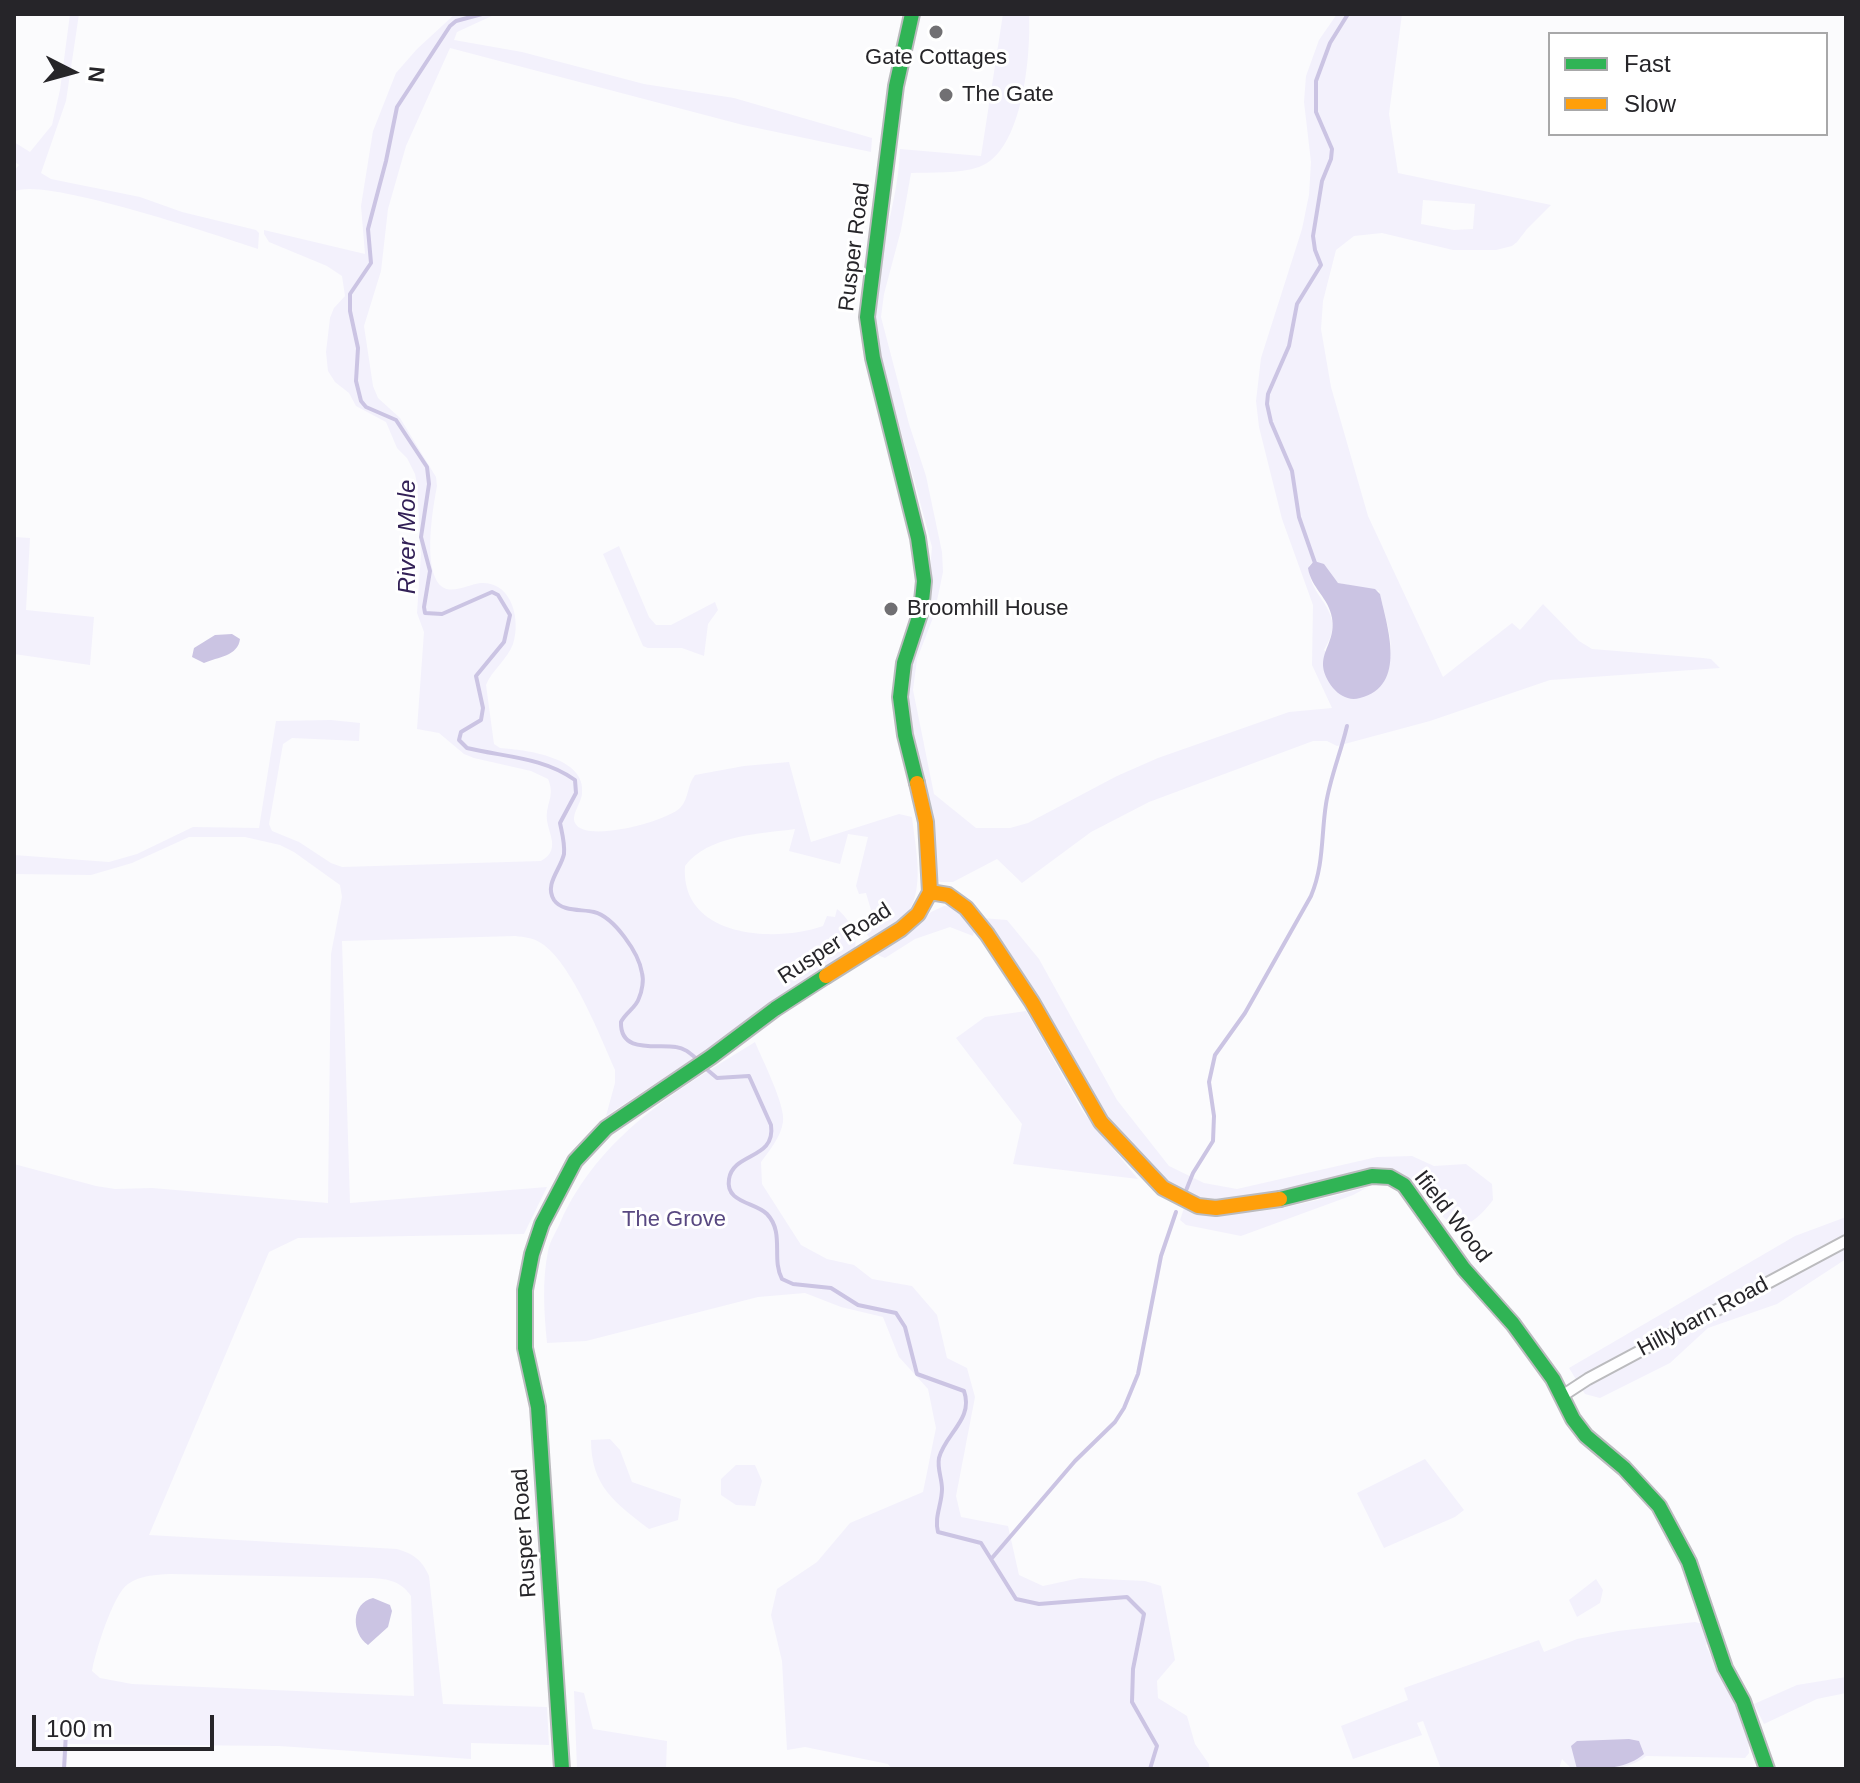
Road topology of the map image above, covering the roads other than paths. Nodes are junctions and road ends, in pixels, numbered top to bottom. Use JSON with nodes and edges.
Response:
{"nodes":[{"id":1,"x":912,"y":14,"type":"edge"},
{"id":2,"x":930,"y":892,"type":"junction"},
{"id":3,"x":1846,"y":1241,"type":"edge"},
{"id":4,"x":1562,"y":1396,"type":"junction"},
{"id":5,"x":562,"y":1769,"type":"edge"},
{"id":6,"x":1767,"y":1769,"type":"edge"}],
"edges":[{"from":1,"to":2,"type":"street","name":"Rusper Road"},
{"from":2,"to":4,"type":"street","name":"Ifield Wood"},
{"from":2,"to":5,"type":"street","name":"Rusper Road"},
{"from":3,"to":4,"type":"street","name":"Hillybarn Road"},
{"from":4,"to":6,"type":"street","name":"Ifield Wood"}]}
